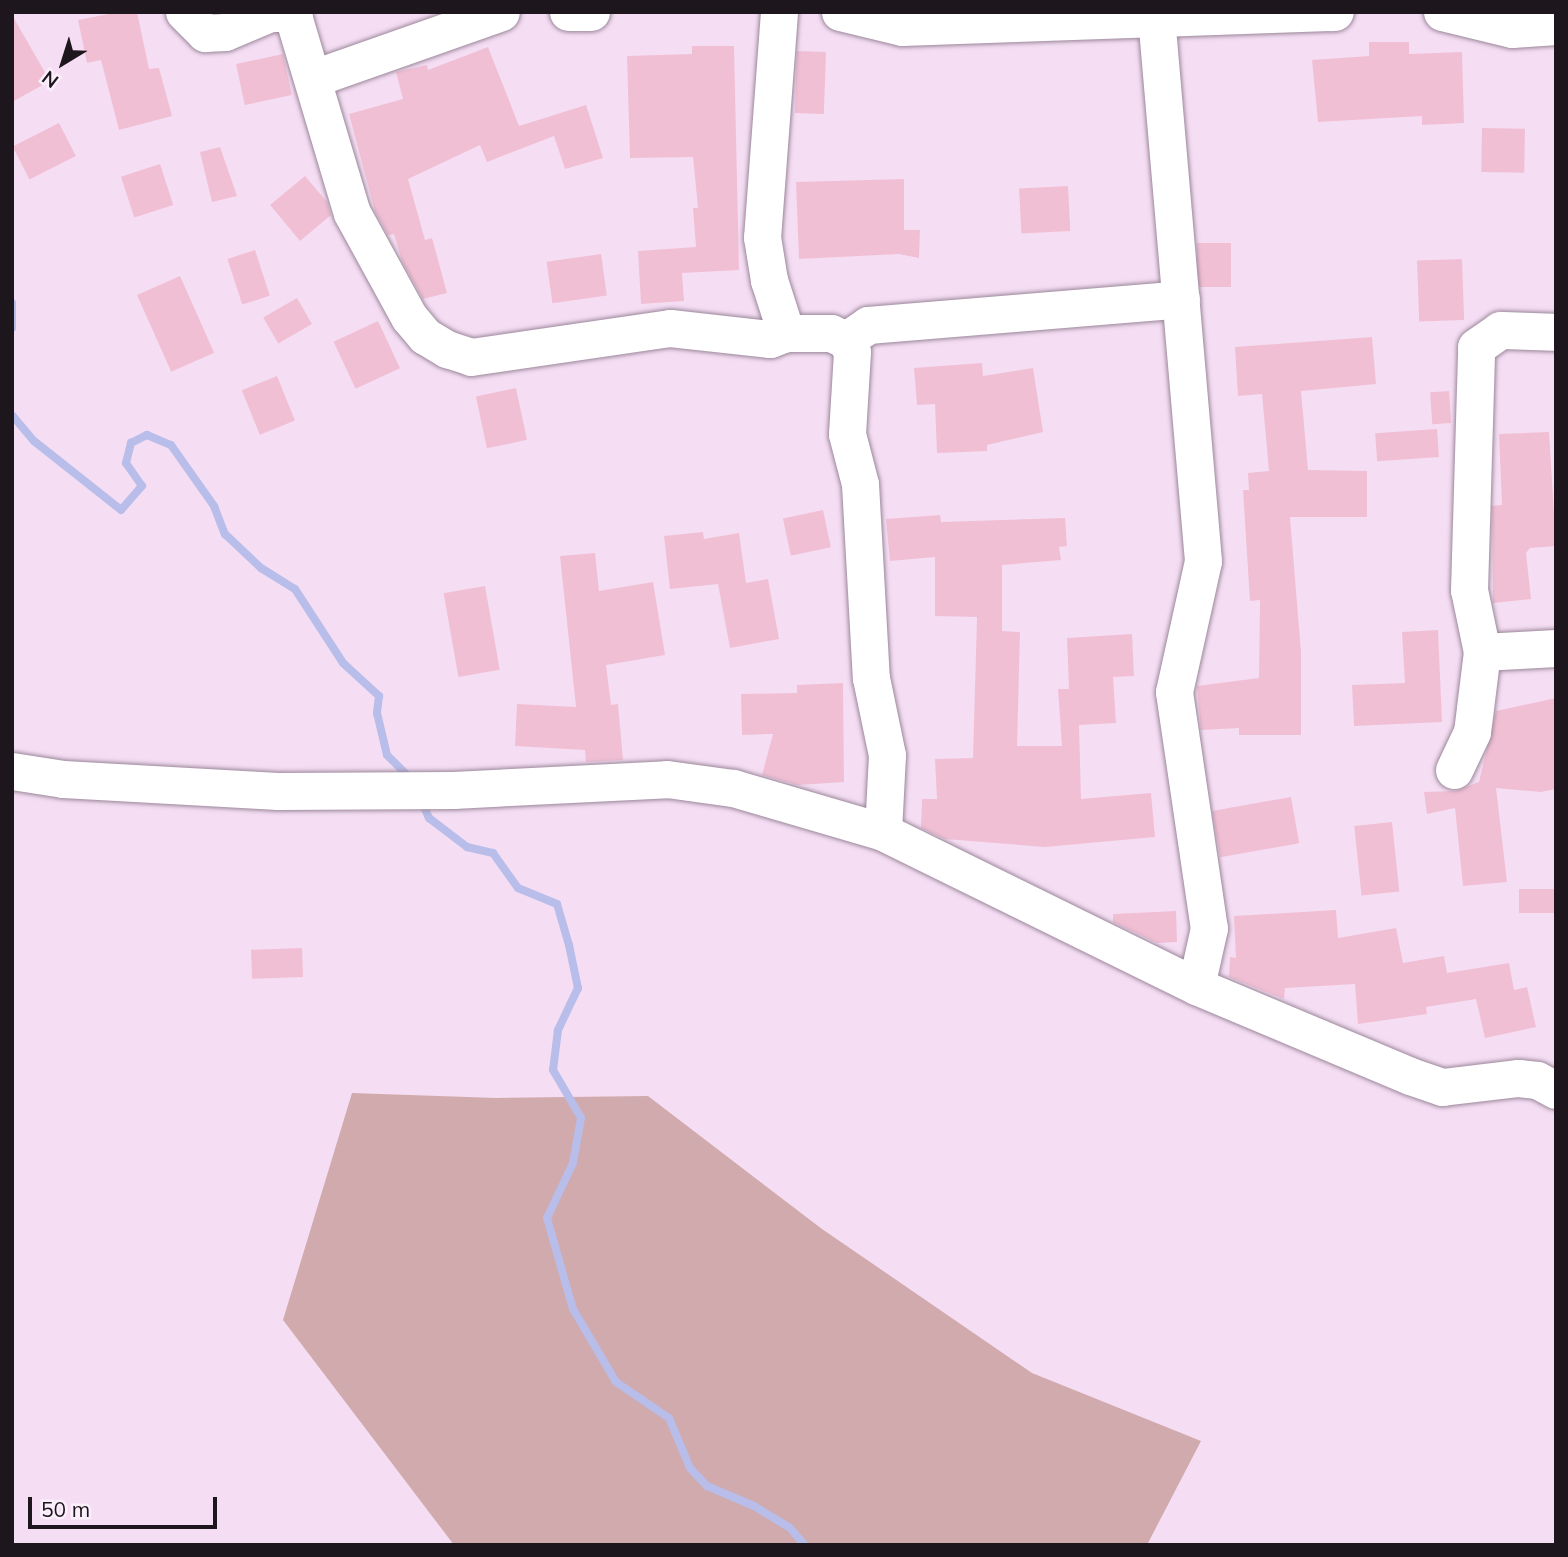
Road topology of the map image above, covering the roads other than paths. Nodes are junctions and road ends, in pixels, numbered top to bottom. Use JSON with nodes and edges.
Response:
{"nodes":[{"id":1,"x":184,"y":12,"type":"edge"},
{"id":2,"x":501,"y":12,"type":"edge"},
{"id":3,"x":568,"y":12,"type":"edge"},
{"id":4,"x":591,"y":12,"type":"edge"},
{"id":5,"x":779,"y":12,"type":"edge"},
{"id":6,"x":840,"y":12,"type":"edge"},
{"id":7,"x":1335,"y":12,"type":"edge"},
{"id":8,"x":1451,"y":13,"type":"edge"},
{"id":9,"x":1156,"y":16,"type":"junction"},
{"id":10,"x":1556,"y":26,"type":"edge"},
{"id":11,"x":314,"y":78,"type":"junction"},
{"id":12,"x":1181,"y":299,"type":"junction"},
{"id":13,"x":786,"y":332,"type":"junction"},
{"id":14,"x":1556,"y":332,"type":"edge"},
{"id":15,"x":846,"y":340,"type":"junction"},
{"id":16,"x":1556,"y":648,"type":"edge"},
{"id":17,"x":1482,"y":652,"type":"junction"},
{"id":18,"x":1454,"y":770,"type":"dead end"},
{"id":19,"x":12,"y":771,"type":"edge"},
{"id":20,"x":883,"y":832,"type":"junction"},
{"id":21,"x":1196,"y":986,"type":"junction"},
{"id":22,"x":1556,"y":1090,"type":"edge"}],
"edges":[{"from":1,"to":11,"type":"street"},
{"from":2,"to":11,"type":"street"},
{"from":3,"to":4,"type":"street"},
{"from":5,"to":13,"type":"street"},
{"from":6,"to":9,"type":"street"},
{"from":7,"to":9,"type":"street"},
{"from":8,"to":10,"type":"street"},
{"from":9,"to":12,"type":"street"},
{"from":11,"to":13,"type":"street"},
{"from":12,"to":15,"type":"street"},
{"from":12,"to":21,"type":"street"},
{"from":13,"to":15,"type":"street"},
{"from":14,"to":17,"type":"street"},
{"from":15,"to":20,"type":"street"},
{"from":16,"to":17,"type":"street"},
{"from":17,"to":18,"type":"street"},
{"from":19,"to":20,"type":"street"},
{"from":20,"to":21,"type":"street"},
{"from":21,"to":22,"type":"street"}]}
